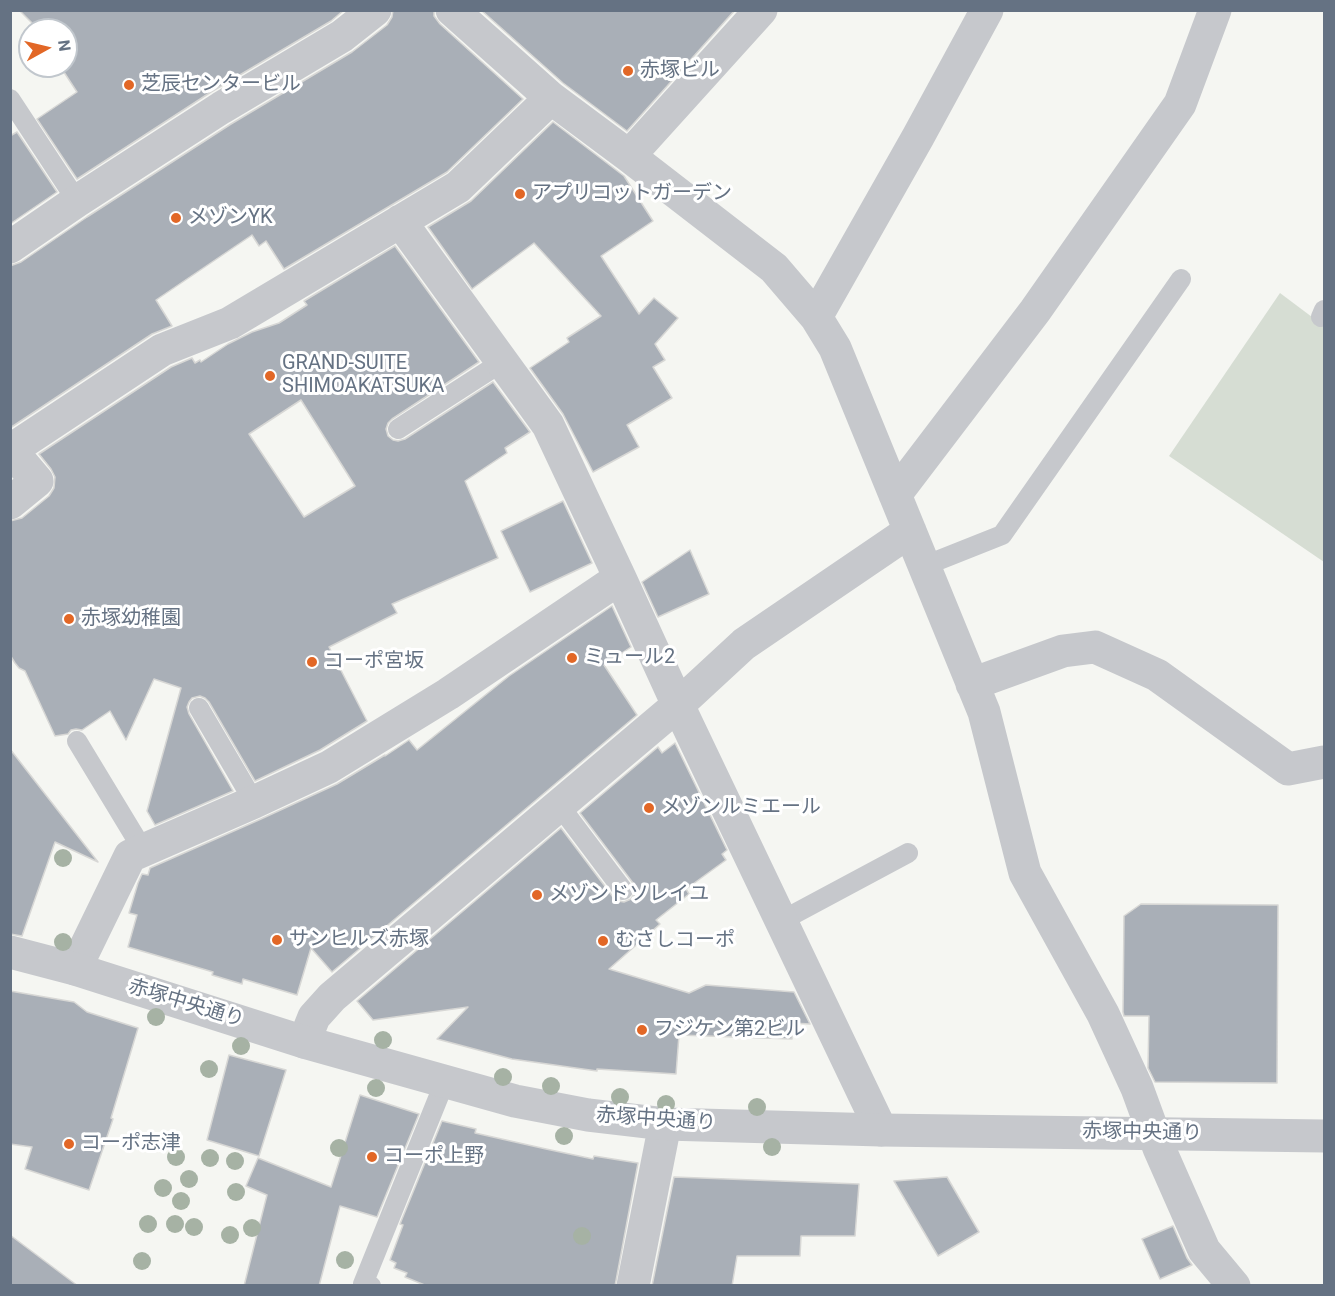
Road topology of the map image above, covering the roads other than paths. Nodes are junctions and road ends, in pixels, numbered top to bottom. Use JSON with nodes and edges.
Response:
{"nodes":[{"id":1,"x":375,"y":10,"type":"edge"},
{"id":2,"x":452,"y":10,"type":"edge"},
{"id":3,"x":761,"y":10,"type":"edge"},
{"id":4,"x":987,"y":10,"type":"edge"},
{"id":5,"x":1215,"y":10,"type":"edge"},
{"id":6,"x":551,"y":98,"type":"junction"},
{"id":7,"x":10,"y":99,"type":"edge"},
{"id":8,"x":629,"y":156,"type":"junction"},
{"id":9,"x":77,"y":201,"type":"junction"},
{"id":10,"x":400,"y":221,"type":"junction"},
{"id":11,"x":10,"y":248,"type":"edge"},
{"id":12,"x":1181,"y":279,"type":"dead end"},
{"id":13,"x":816,"y":316,"type":"junction"},
{"id":14,"x":502,"y":362,"type":"junction"},
{"id":15,"x":398,"y":429,"type":"dead end"},
{"id":16,"x":11,"y":449,"type":"edge"},
{"id":17,"x":895,"y":495,"type":"junction"},
{"id":18,"x":10,"y":502,"type":"edge"},
{"id":19,"x":910,"y":531,"type":"junction"},
{"id":20,"x":924,"y":566,"type":"junction"},
{"id":21,"x":620,"y":578,"type":"junction"},
{"id":22,"x":972,"y":684,"type":"junction"},
{"id":23,"x":678,"y":705,"type":"junction"},
{"id":24,"x":200,"y":708,"type":"dead end"},
{"id":25,"x":77,"y":741,"type":"dead end"},
{"id":26,"x":1324,"y":762,"type":"edge"},
{"id":27,"x":254,"y":802,"type":"junction"},
{"id":28,"x":559,"y":806,"type":"junction"},
{"id":29,"x":143,"y":850,"type":"junction"},
{"id":30,"x":908,"y":853,"type":"dead end"},
{"id":31,"x":623,"y":890,"type":"dead end"},
{"id":32,"x":781,"y":921,"type":"junction"},
{"id":33,"x":10,"y":952,"type":"edge"},
{"id":34,"x":75,"y":969,"type":"junction"},
{"id":35,"x":304,"y":1042,"type":"junction"},
{"id":36,"x":445,"y":1081,"type":"junction"},
{"id":37,"x":665,"y":1124,"type":"junction"},
{"id":38,"x":881,"y":1130,"type":"junction"},
{"id":39,"x":1154,"y":1134,"type":"junction"},
{"id":40,"x":1324,"y":1136,"type":"edge"},
{"id":41,"x":365,"y":1285,"type":"edge"},
{"id":42,"x":633,"y":1286,"type":"edge"},
{"id":43,"x":1234,"y":1286,"type":"edge"}],
"edges":[{"from":1,"to":9,"type":"street"},
{"from":2,"to":6,"type":"street"},
{"from":3,"to":8,"type":"street"},
{"from":4,"to":13,"type":"street"},
{"from":5,"to":17,"type":"street"},
{"from":6,"to":8,"type":"street"},
{"from":6,"to":10,"type":"street"},
{"from":7,"to":9,"type":"lane"},
{"from":8,"to":13,"type":"street"},
{"from":9,"to":11,"type":"street"},
{"from":10,"to":14,"type":"street"},
{"from":10,"to":16,"type":"street"},
{"from":12,"to":20,"type":"lane"},
{"from":13,"to":17,"type":"street"},
{"from":14,"to":15,"type":"lane"},
{"from":14,"to":21,"type":"street"},
{"from":16,"to":18,"type":"street"},
{"from":17,"to":19,"type":"street"},
{"from":19,"to":20,"type":"street"},
{"from":19,"to":23,"type":"street"},
{"from":20,"to":22,"type":"street"},
{"from":21,"to":23,"type":"street"},
{"from":21,"to":27,"type":"street"},
{"from":22,"to":26,"type":"street"},
{"from":22,"to":39,"type":"street"},
{"from":23,"to":28,"type":"street"},
{"from":23,"to":32,"type":"street"},
{"from":24,"to":27,"type":"lane"},
{"from":25,"to":29,"type":"lane"},
{"from":27,"to":29,"type":"street"},
{"from":28,"to":31,"type":"lane"},
{"from":28,"to":35,"type":"street"},
{"from":29,"to":34,"type":"street"},
{"from":30,"to":32,"type":"lane"},
{"from":32,"to":38,"type":"street"},
{"from":33,"to":34,"type":"street","name":"赤塚中央通り"},
{"from":34,"to":35,"type":"street","name":"赤塚中央通り"},
{"from":35,"to":36,"type":"street","name":"赤塚中央通り"},
{"from":36,"to":37,"type":"street","name":"赤塚中央通り"},
{"from":36,"to":41,"type":"lane"},
{"from":37,"to":38,"type":"street","name":"赤塚中央通り"},
{"from":37,"to":42,"type":"street"},
{"from":38,"to":39,"type":"street","name":"赤塚中央通り"},
{"from":39,"to":40,"type":"street","name":"赤塚中央通り"},
{"from":39,"to":43,"type":"street"}]}
